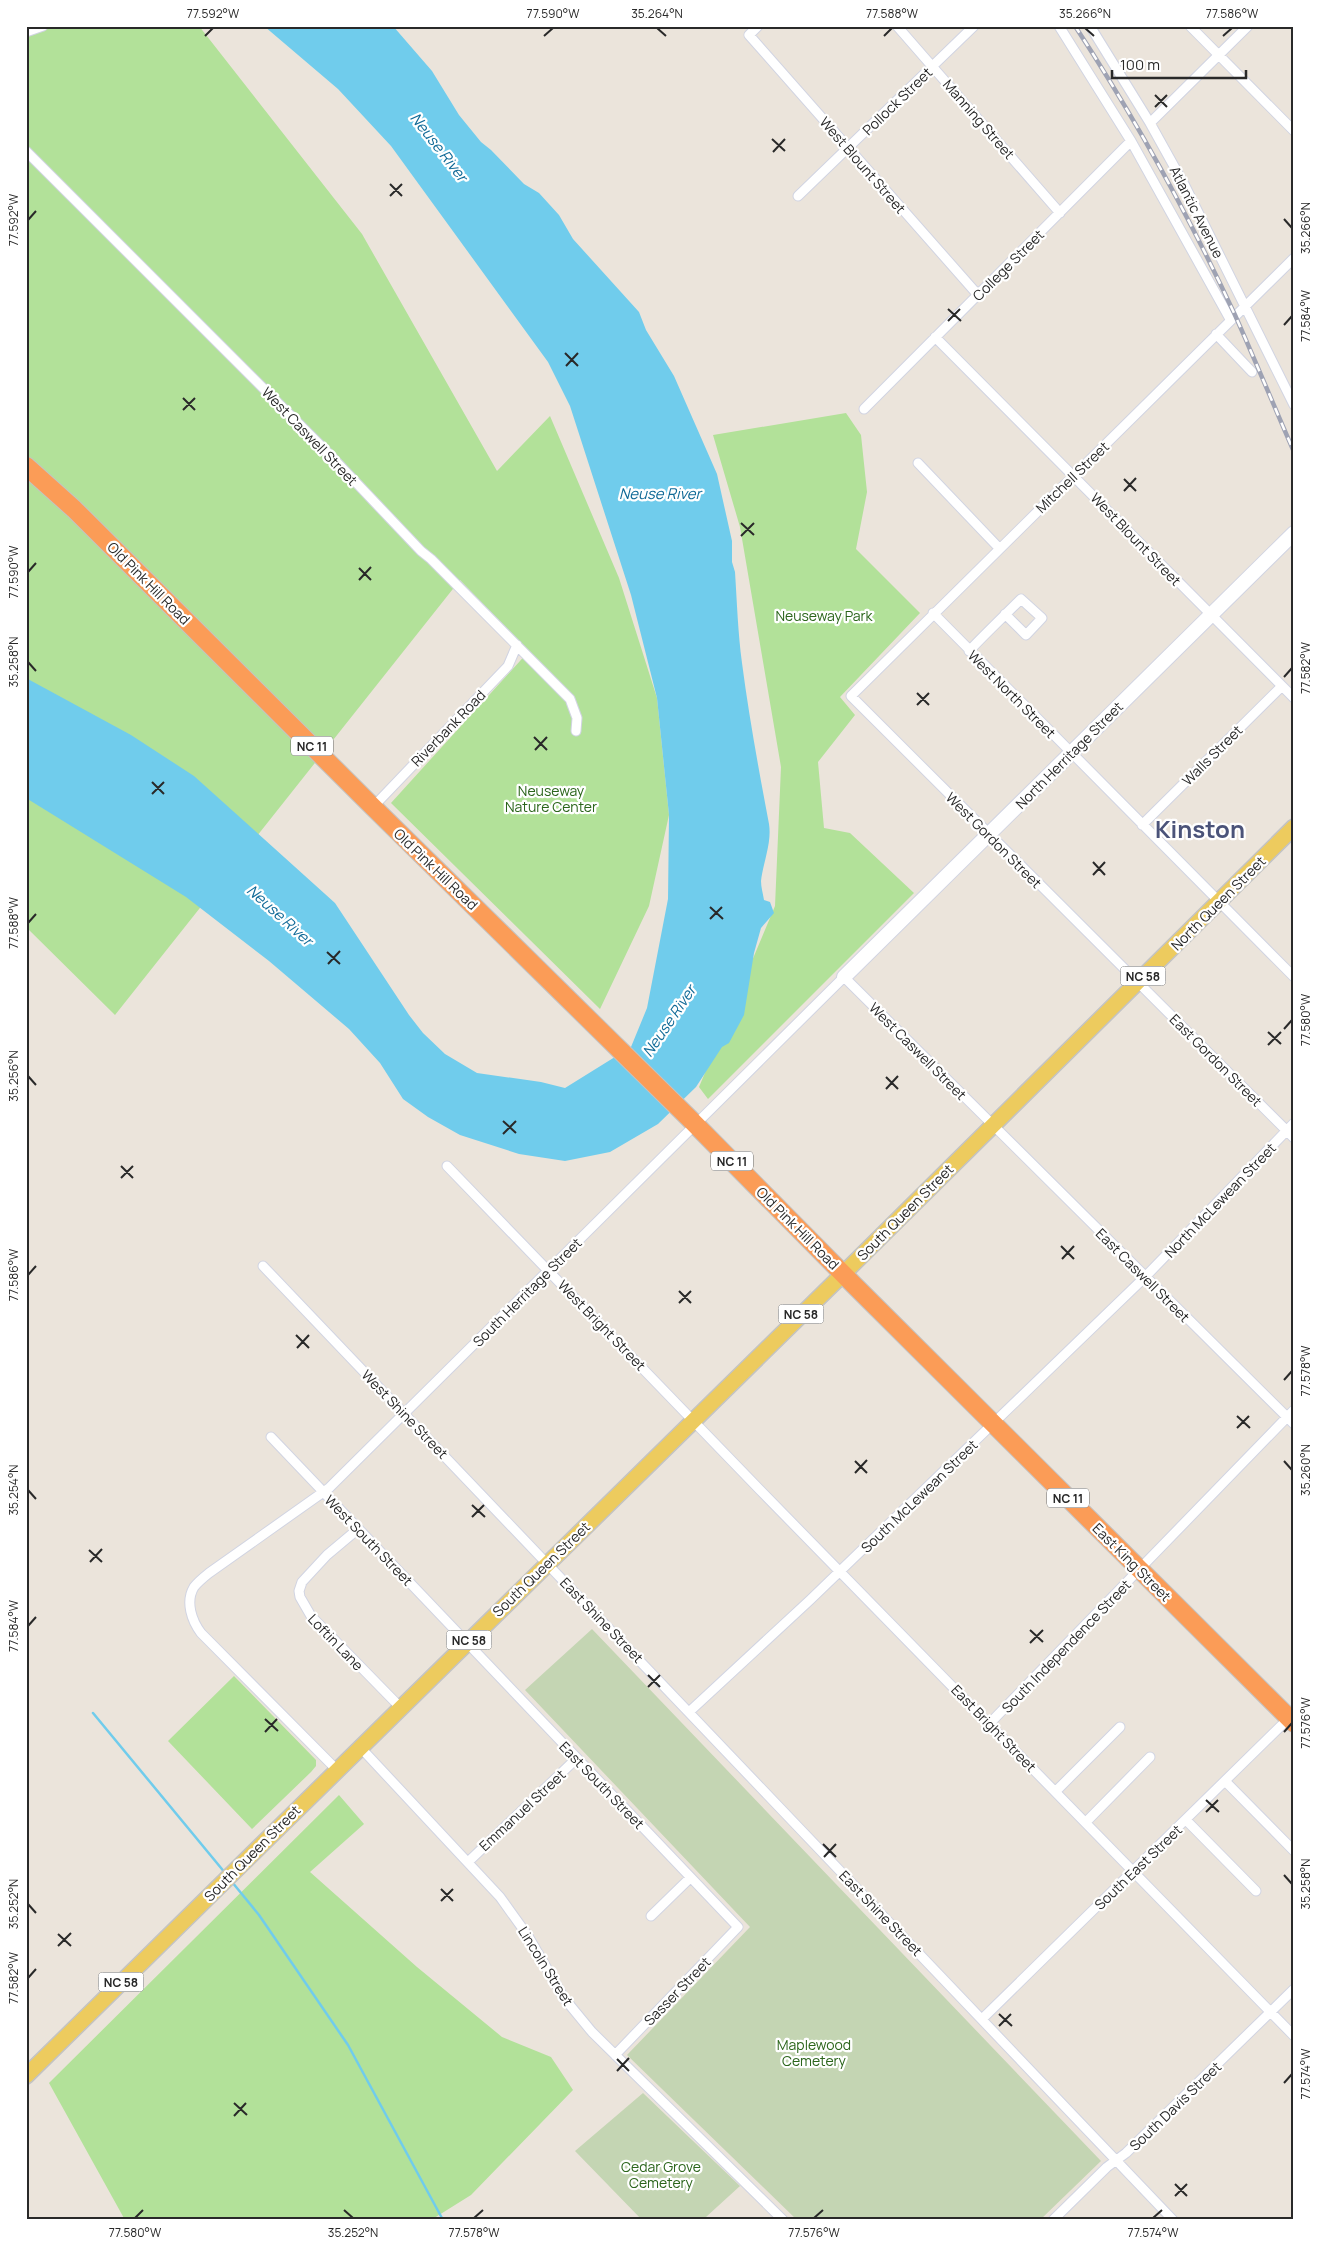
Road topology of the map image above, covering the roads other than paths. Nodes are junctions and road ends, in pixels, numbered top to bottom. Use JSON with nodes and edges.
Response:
{"nodes":[{"id":1,"x":43,"y":26,"type":"edge"},
{"id":2,"x":758,"y":26,"type":"edge"},
{"id":3,"x":897,"y":26,"type":"edge"},
{"id":4,"x":974,"y":26,"type":"edge"},
{"id":5,"x":1059,"y":26,"type":"edge"},
{"id":6,"x":1090,"y":26,"type":"edge"},
{"id":7,"x":1190,"y":26,"type":"edge"},
{"id":8,"x":1248,"y":26,"type":"edge"},
{"id":9,"x":26,"y":32,"type":"edge"},
{"id":10,"x":1219,"y":55,"type":"junction"},
{"id":11,"x":932,"y":66,"type":"junction"},
{"id":12,"x":1150,"y":123,"type":"junction"},
{"id":13,"x":1294,"y":131,"type":"edge"},
{"id":14,"x":1131,"y":141,"type":"junction"},
{"id":15,"x":848,"y":148,"type":"junction"},
{"id":16,"x":26,"y":151,"type":"edge"},
{"id":17,"x":798,"y":196,"type":"dead end"},
{"id":18,"x":1060,"y":213,"type":"junction"},
{"id":19,"x":1294,"y":258,"type":"edge"},
{"id":20,"x":978,"y":296,"type":"junction"},
{"id":21,"x":1245,"y":305,"type":"junction"},
{"id":22,"x":1230,"y":319,"type":"junction"},
{"id":23,"x":1216,"y":334,"type":"junction"},
{"id":24,"x":935,"y":337,"type":"junction"},
{"id":25,"x":1252,"y":372,"type":"dead end"},
{"id":26,"x":1294,"y":404,"type":"edge"},
{"id":27,"x":864,"y":409,"type":"dead end"},
{"id":28,"x":918,"y":463,"type":"dead end"},
{"id":29,"x":26,"y":466,"type":"edge"},
{"id":30,"x":1075,"y":476,"type":"junction"},
{"id":31,"x":1294,"y":533,"type":"edge"},
{"id":32,"x":999,"y":548,"type":"junction"},
{"id":33,"x":933,"y":613,"type":"junction"},
{"id":34,"x":1005,"y":614,"type":"dead end"},
{"id":35,"x":1210,"y":615,"type":"junction"},
{"id":36,"x":517,"y":645,"type":"junction"},
{"id":37,"x":969,"y":650,"type":"junction"},
{"id":38,"x":1282,"y":686,"type":"junction"},
{"id":39,"x":851,"y":696,"type":"joint"},
{"id":40,"x":1294,"y":698,"type":"edge"},
{"id":41,"x":576,"y":731,"type":"dead end"},
{"id":42,"x":1071,"y":754,"type":"junction"},
{"id":43,"x":373,"y":807,"type":"junction"},
{"id":44,"x":1142,"y":825,"type":"junction"},
{"id":45,"x":1294,"y":827,"type":"edge"},
{"id":46,"x":988,"y":835,"type":"junction"},
{"id":47,"x":1218,"y":902,"type":"junction"},
{"id":48,"x":844,"y":977,"type":"junction"},
{"id":49,"x":1294,"y":978,"type":"edge"},
{"id":50,"x":1137,"y":982,"type":"junction"},
{"id":51,"x":692,"y":1121,"type":"junction"},
{"id":52,"x":1294,"y":1123,"type":"edge"},
{"id":53,"x":992,"y":1126,"type":"junction"},
{"id":54,"x":1286,"y":1131,"type":"junction"},
{"id":55,"x":1294,"y":1138,"type":"edge"},
{"id":56,"x":447,"y":1166,"type":"dead end"},
{"id":57,"x":263,"y":1266,"type":"dead end"},
{"id":58,"x":549,"y":1271,"type":"junction"},
{"id":59,"x":843,"y":1274,"type":"junction"},
{"id":60,"x":1145,"y":1277,"type":"junction"},
{"id":61,"x":1294,"y":1410,"type":"edge"},
{"id":62,"x":404,"y":1413,"type":"junction"},
{"id":63,"x":1286,"y":1417,"type":"junction"},
{"id":64,"x":694,"y":1420,"type":"junction"},
{"id":65,"x":994,"y":1424,"type":"junction"},
{"id":66,"x":1294,"y":1424,"type":"edge"},
{"id":67,"x":271,"y":1437,"type":"dead end"},
{"id":68,"x":323,"y":1491,"type":"junction"},
{"id":69,"x":358,"y":1528,"type":"junction"},
{"id":70,"x":548,"y":1563,"type":"junction"},
{"id":71,"x":1140,"y":1569,"type":"junction"},
{"id":72,"x":840,"y":1571,"type":"junction"},
{"id":73,"x":467,"y":1642,"type":"junction"},
{"id":74,"x":400,"y":1708,"type":"junction"},
{"id":75,"x":689,"y":1712,"type":"junction"},
{"id":76,"x":1292,"y":1718,"type":"edge"},
{"id":77,"x":990,"y":1723,"type":"junction"},
{"id":78,"x":1120,"y":1727,"type":"dead end"},
{"id":79,"x":360,"y":1747,"type":"junction"},
{"id":80,"x":1150,"y":1757,"type":"dead end"},
{"id":81,"x":577,"y":1758,"type":"junction"},
{"id":82,"x":337,"y":1770,"type":"junction"},
{"id":83,"x":1225,"y":1781,"type":"junction"},
{"id":84,"x":1056,"y":1791,"type":"junction"},
{"id":85,"x":1186,"y":1820,"type":"junction"},
{"id":86,"x":1086,"y":1822,"type":"junction"},
{"id":87,"x":1294,"y":1851,"type":"edge"},
{"id":88,"x":468,"y":1862,"type":"junction"},
{"id":89,"x":1133,"y":1872,"type":"junction"},
{"id":90,"x":690,"y":1878,"type":"junction"},
{"id":91,"x":1256,"y":1891,"type":"dead end"},
{"id":92,"x":650,"y":1916,"type":"dead end"},
{"id":93,"x":738,"y":1927,"type":"joint"},
{"id":94,"x":1294,"y":1989,"type":"edge"},
{"id":95,"x":1270,"y":2012,"type":"junction"},
{"id":96,"x":982,"y":2019,"type":"junction"},
{"id":97,"x":1294,"y":2036,"type":"edge"},
{"id":98,"x":615,"y":2056,"type":"junction"},
{"id":99,"x":26,"y":2076,"type":"edge"},
{"id":100,"x":1116,"y":2160,"type":"junction"},
{"id":101,"x":783,"y":2220,"type":"edge"},
{"id":102,"x":1052,"y":2220,"type":"edge"},
{"id":103,"x":1173,"y":2220,"type":"edge"}],
"edges":[{"from":1,"to":9,"type":"street"},
{"from":2,"to":15,"type":"street","name":"West Blount Street"},
{"from":3,"to":11,"type":"street","name":"Manning Street"},
{"from":4,"to":11,"type":"street","name":"Pollock Street"},
{"from":5,"to":14,"type":"street","name":"Atlantic Avenue"},
{"from":6,"to":12,"type":"street","name":"Atlantic Avenue"},
{"from":7,"to":10,"type":"street"},
{"from":8,"to":10,"type":"street"},
{"from":10,"to":12,"type":"street"},
{"from":10,"to":13,"type":"street"},
{"from":11,"to":15,"type":"street","name":"Pollock Street"},
{"from":11,"to":18,"type":"street","name":"Manning Street"},
{"from":12,"to":21,"type":"street","name":"Atlantic Avenue"},
{"from":14,"to":18,"type":"street","name":"College Street"},
{"from":14,"to":22,"type":"street","name":"Atlantic Avenue"},
{"from":15,"to":17,"type":"street","name":"Pollock Street"},
{"from":15,"to":20,"type":"street","name":"West Blount Street"},
{"from":16,"to":36,"type":"street","name":"West Caswell Street"},
{"from":18,"to":20,"type":"street","name":"College Street"},
{"from":19,"to":21,"type":"street","name":"Mitchell Street"},
{"from":20,"to":24,"type":"street","name":"College Street"},
{"from":21,"to":22,"type":"street","name":"Mitchell Street"},
{"from":21,"to":26,"type":"street","name":"Atlantic Avenue"},
{"from":22,"to":23,"type":"street","name":"Mitchell Street"},
{"from":23,"to":25,"type":"street"},
{"from":23,"to":30,"type":"street","name":"Mitchell Street"},
{"from":24,"to":27,"type":"street","name":"College Street"},
{"from":24,"to":30,"type":"street","name":"West Blount Street"},
{"from":28,"to":32,"type":"street"},
{"from":29,"to":43,"type":"highway","name":"Old Pink Hill Road","number":"NC 11"},
{"from":30,"to":32,"type":"street","name":"Mitchell Street"},
{"from":30,"to":35,"type":"street","name":"West Blount Street"},
{"from":31,"to":35,"type":"street","name":"North Herritage Street"},
{"from":32,"to":33,"type":"street","name":"Mitchell Street"},
{"from":33,"to":37,"type":"street","name":"West North Street"},
{"from":33,"to":39,"type":"street","name":"Mitchell Street"},
{"from":34,"to":37,"type":"street"},
{"from":35,"to":38,"type":"street","name":"West Blount Street"},
{"from":35,"to":42,"type":"street","name":"North Herritage Street"},
{"from":36,"to":41,"type":"street","name":"West Caswell Street"},
{"from":36,"to":43,"type":"street","name":"Riverbank Road"},
{"from":37,"to":42,"type":"street","name":"West North Street"},
{"from":38,"to":40,"type":"street","name":"West Blount Street"},
{"from":38,"to":44,"type":"street","name":"Walls Street"},
{"from":39,"to":46,"type":"street","name":"West Gordon Street"},
{"from":42,"to":44,"type":"street","name":"West North Street"},
{"from":42,"to":46,"type":"street","name":"North Herritage Street"},
{"from":43,"to":51,"type":"highway","name":"Old Pink Hill Road","number":"NC 11"},
{"from":44,"to":47,"type":"street","name":"West North Street"},
{"from":45,"to":47,"type":"main road","name":"North Queen Street","number":"NC 58"},
{"from":46,"to":48,"type":"street","name":"North Herritage Street"},
{"from":46,"to":50,"type":"street","name":"West Gordon Street"},
{"from":47,"to":49,"type":"street","name":"West North Street"},
{"from":47,"to":50,"type":"main road","name":"North Queen Street","number":"NC 58"},
{"from":48,"to":51,"type":"street","name":"South Herritage Street"},
{"from":48,"to":53,"type":"street","name":"West Caswell Street"},
{"from":50,"to":53,"type":"main road","name":"North Queen Street","number":"NC 58"},
{"from":50,"to":54,"type":"street","name":"East Gordon Street"},
{"from":51,"to":58,"type":"street","name":"South Herritage Street"},
{"from":51,"to":59,"type":"highway","name":"Old Pink Hill Road","number":"NC 11"},
{"from":52,"to":54,"type":"street","name":"North McLewean Street"},
{"from":53,"to":59,"type":"main road","name":"South Queen Street","number":"NC 58"},
{"from":53,"to":60,"type":"street","name":"East Caswell Street"},
{"from":54,"to":55,"type":"street","name":"East Gordon Street"},
{"from":54,"to":60,"type":"street","name":"North McLewean Street"},
{"from":56,"to":58,"type":"street","name":"West Bright Street"},
{"from":57,"to":62,"type":"street","name":"West Shine Street"},
{"from":58,"to":62,"type":"street","name":"South Herritage Street"},
{"from":58,"to":64,"type":"street","name":"West Bright Street"},
{"from":59,"to":64,"type":"main road","name":"South Queen Street","number":"NC 58"},
{"from":59,"to":65,"type":"highway","name":"East King Street","number":"NC 11"},
{"from":60,"to":63,"type":"street","name":"East Caswell Street"},
{"from":60,"to":65,"type":"street","name":"South McLewean Street"},
{"from":61,"to":63,"type":"street","name":"South Independence Street"},
{"from":62,"to":68,"type":"street","name":"South Herritage Street"},
{"from":62,"to":70,"type":"street","name":"West Shine Street"},
{"from":63,"to":66,"type":"street","name":"East Caswell Street"},
{"from":63,"to":71,"type":"street","name":"South Independence Street"},
{"from":64,"to":70,"type":"main road","name":"South Queen Street","number":"NC 58"},
{"from":64,"to":72,"type":"street","name":"East Bright Street"},
{"from":65,"to":71,"type":"highway","name":"East King Street","number":"NC 11"},
{"from":65,"to":72,"type":"street","name":"South McLewean Street"},
{"from":67,"to":68,"type":"street","name":"West South Street"},
{"from":68,"to":69,"type":"street","name":"West South Street"},
{"from":68,"to":82,"type":"street","name":"South Herritage Street"},
{"from":69,"to":73,"type":"street","name":"West South Street"},
{"from":69,"to":74,"type":"street","name":"Loftin Lane"},
{"from":70,"to":73,"type":"main road","name":"South Queen Street","number":"NC 58"},
{"from":70,"to":75,"type":"street","name":"East Shine Street"},
{"from":71,"to":76,"type":"highway","name":"East King Street","number":"NC 11"},
{"from":71,"to":77,"type":"street","name":"South Independence Street"},
{"from":72,"to":75,"type":"street","name":"South McLewean Street"},
{"from":72,"to":77,"type":"street","name":"East Bright Street"},
{"from":73,"to":74,"type":"main road","name":"South Queen Street","number":"NC 58"},
{"from":73,"to":81,"type":"street","name":"East South Street"},
{"from":74,"to":79,"type":"main road","name":"South Queen Street","number":"NC 58"},
{"from":75,"to":96,"type":"street","name":"East Shine Street"},
{"from":76,"to":83,"type":"street","name":"South East Street"},
{"from":77,"to":84,"type":"street","name":"East Bright Street"},
{"from":78,"to":84,"type":"street"},
{"from":79,"to":82,"type":"main road","name":"South Queen Street","number":"NC 58"},
{"from":79,"to":88,"type":"street","name":"Lincoln Street"},
{"from":80,"to":86,"type":"street"},
{"from":81,"to":88,"type":"street","name":"Emmanuel Street"},
{"from":81,"to":90,"type":"street","name":"East South Street"},
{"from":82,"to":99,"type":"main road","name":"South Queen Street","number":"NC 58"},
{"from":83,"to":85,"type":"street","name":"South East Street"},
{"from":83,"to":87,"type":"street"},
{"from":84,"to":86,"type":"street","name":"East Bright Street"},
{"from":85,"to":89,"type":"street","name":"South East Street"},
{"from":85,"to":91,"type":"street"},
{"from":86,"to":89,"type":"street","name":"East Bright Street"},
{"from":88,"to":98,"type":"street","name":"Lincoln Street"},
{"from":89,"to":95,"type":"street","name":"East Bright Street"},
{"from":89,"to":96,"type":"street","name":"South East Street"},
{"from":90,"to":92,"type":"street"},
{"from":90,"to":93,"type":"street","name":"East South Street"},
{"from":93,"to":98,"type":"street","name":"Sasser Street"},
{"from":94,"to":95,"type":"street","name":"South Davis Street"},
{"from":95,"to":97,"type":"street","name":"East Bright Street"},
{"from":95,"to":100,"type":"street","name":"South Davis Street"},
{"from":96,"to":100,"type":"street","name":"East Shine Street"},
{"from":98,"to":101,"type":"street","name":"Lincoln Street"},
{"from":100,"to":102,"type":"street","name":"South Davis Street"},
{"from":100,"to":103,"type":"street","name":"East Shine Street"}]}
